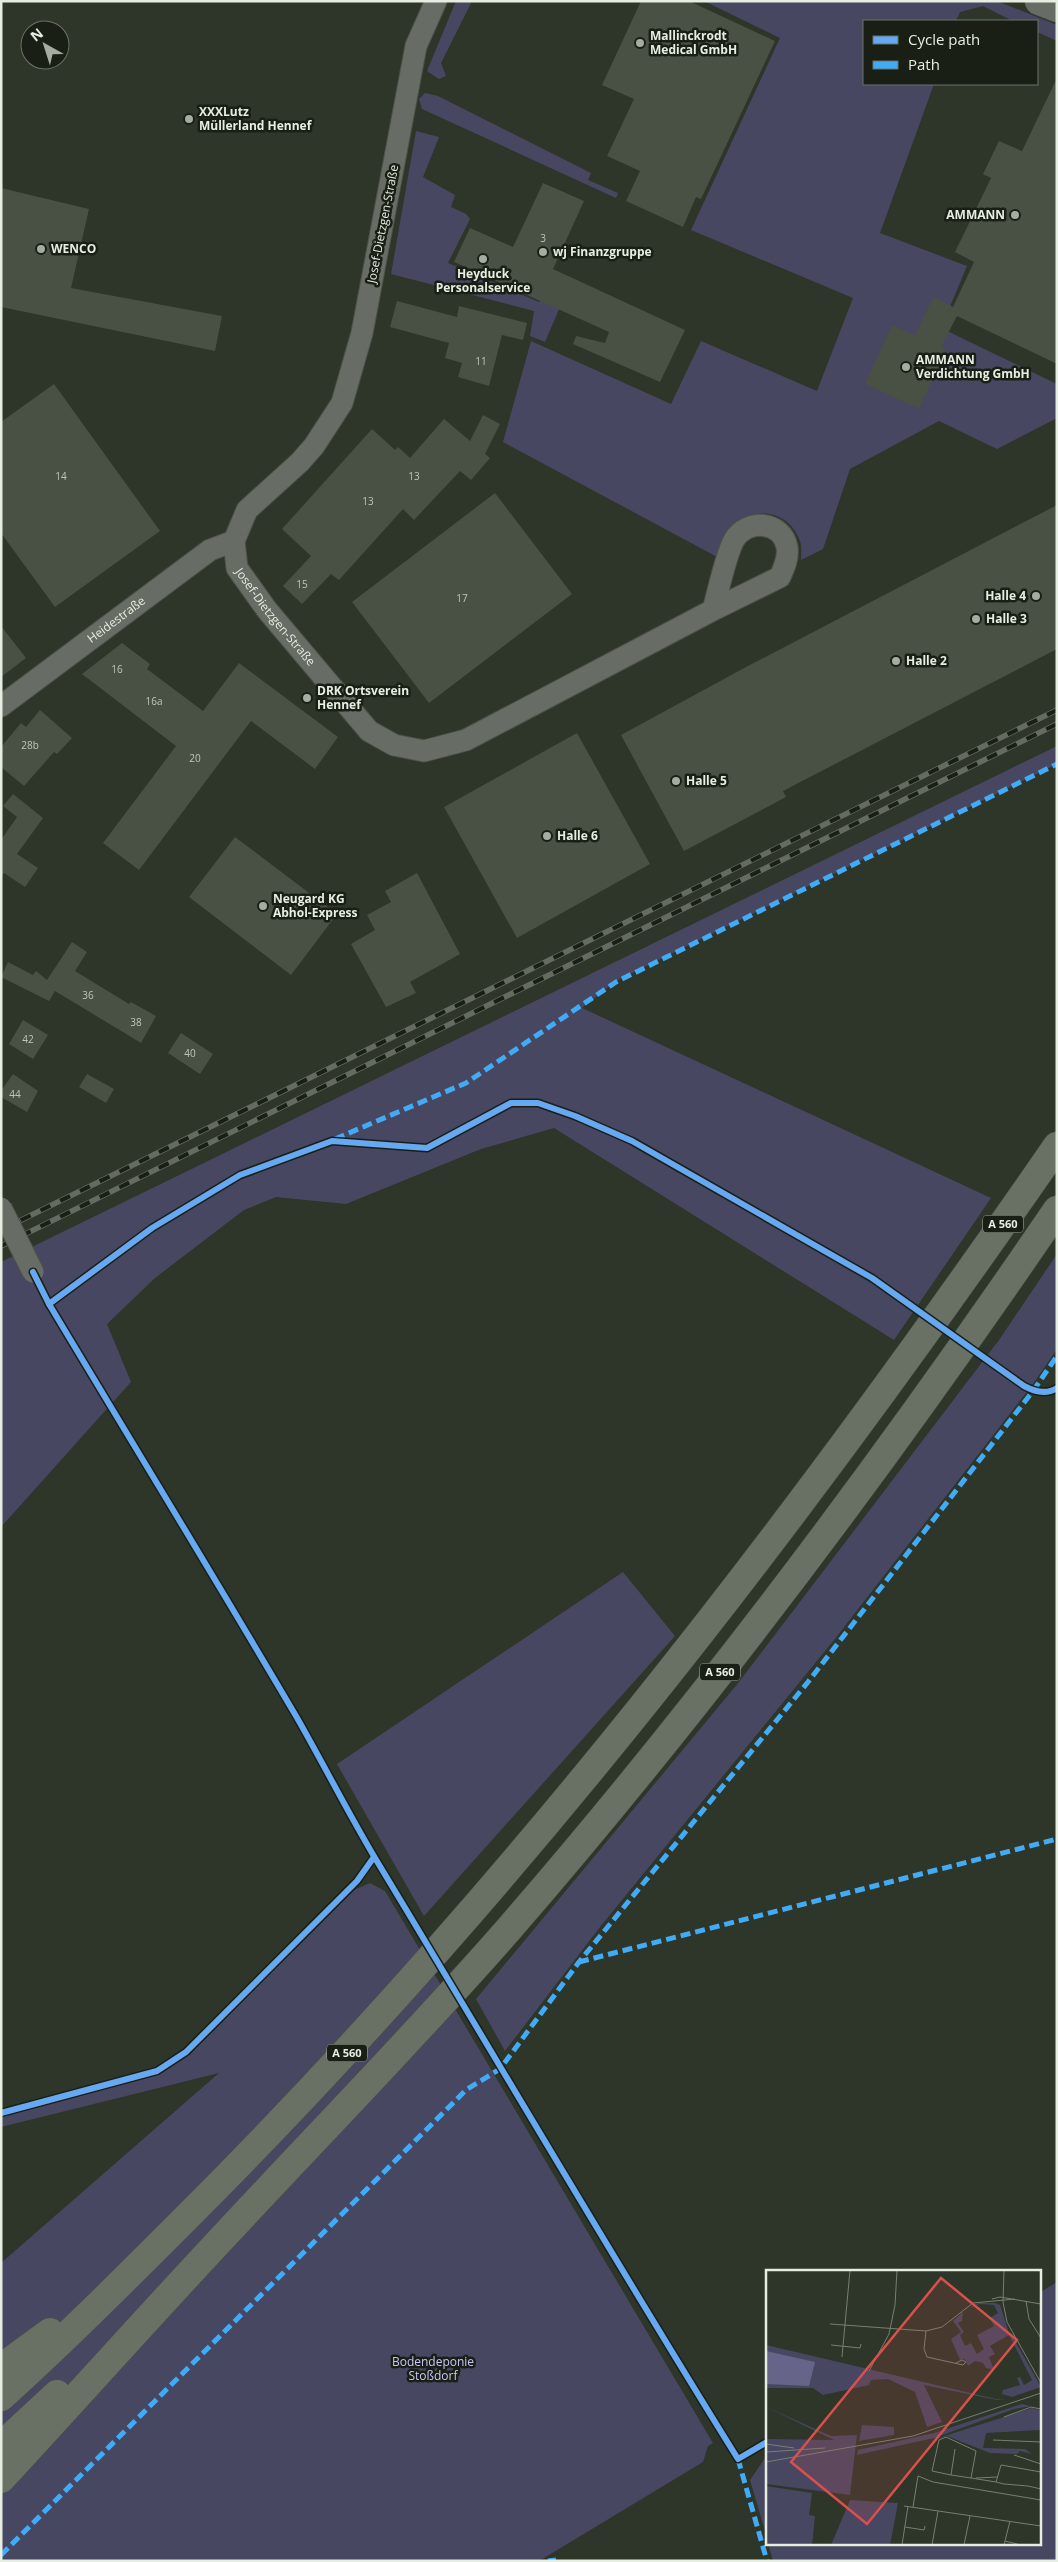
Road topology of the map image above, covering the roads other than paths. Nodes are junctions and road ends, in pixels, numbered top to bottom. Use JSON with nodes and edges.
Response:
{"nodes":[{"id":1,"x":436,"y":1,"type":"edge"},
{"id":2,"x":1039,"y":1,"type":"edge"},
{"id":3,"x":1057,"y":8,"type":"edge"},
{"id":4,"x":234,"y":540,"type":"junction"},
{"id":5,"x":713,"y":610,"type":"dead end"},
{"id":6,"x":1,"y":706,"type":"edge"},
{"id":7,"x":1057,"y":1146,"type":"edge"},
{"id":8,"x":1,"y":1208,"type":"edge"},
{"id":9,"x":1057,"y":1210,"type":"edge"},
{"id":10,"x":33,"y":1272,"type":"dead end"},
{"id":11,"x":227,"y":2233,"type":"junction"},
{"id":12,"x":141,"y":2263,"type":"junction"},
{"id":13,"x":1,"y":2368,"type":"edge"},
{"id":14,"x":1,"y":2397,"type":"edge"},
{"id":15,"x":1,"y":2446,"type":"edge"},
{"id":16,"x":1,"y":2479,"type":"edge"}],
"edges":[{"from":1,"to":4,"type":"street","name":"Josef-Dietzgen-Straße"},
{"from":2,"to":3,"type":"main road"},
{"from":4,"to":5,"type":"street","name":"Josef-Dietzgen-Straße"},
{"from":4,"to":6,"type":"street","name":"Heidestraße"},
{"from":7,"to":12,"type":"highway","number":"A 560"},
{"from":8,"to":10,"type":"street","bridge":true},
{"from":9,"to":11,"type":"highway","number":"A 560"},
{"from":11,"to":15,"type":"highway","number":"A 560"},
{"from":11,"to":16,"type":"highway"},
{"from":12,"to":13,"type":"highway"},
{"from":12,"to":14,"type":"highway","number":"A 560"}]}
